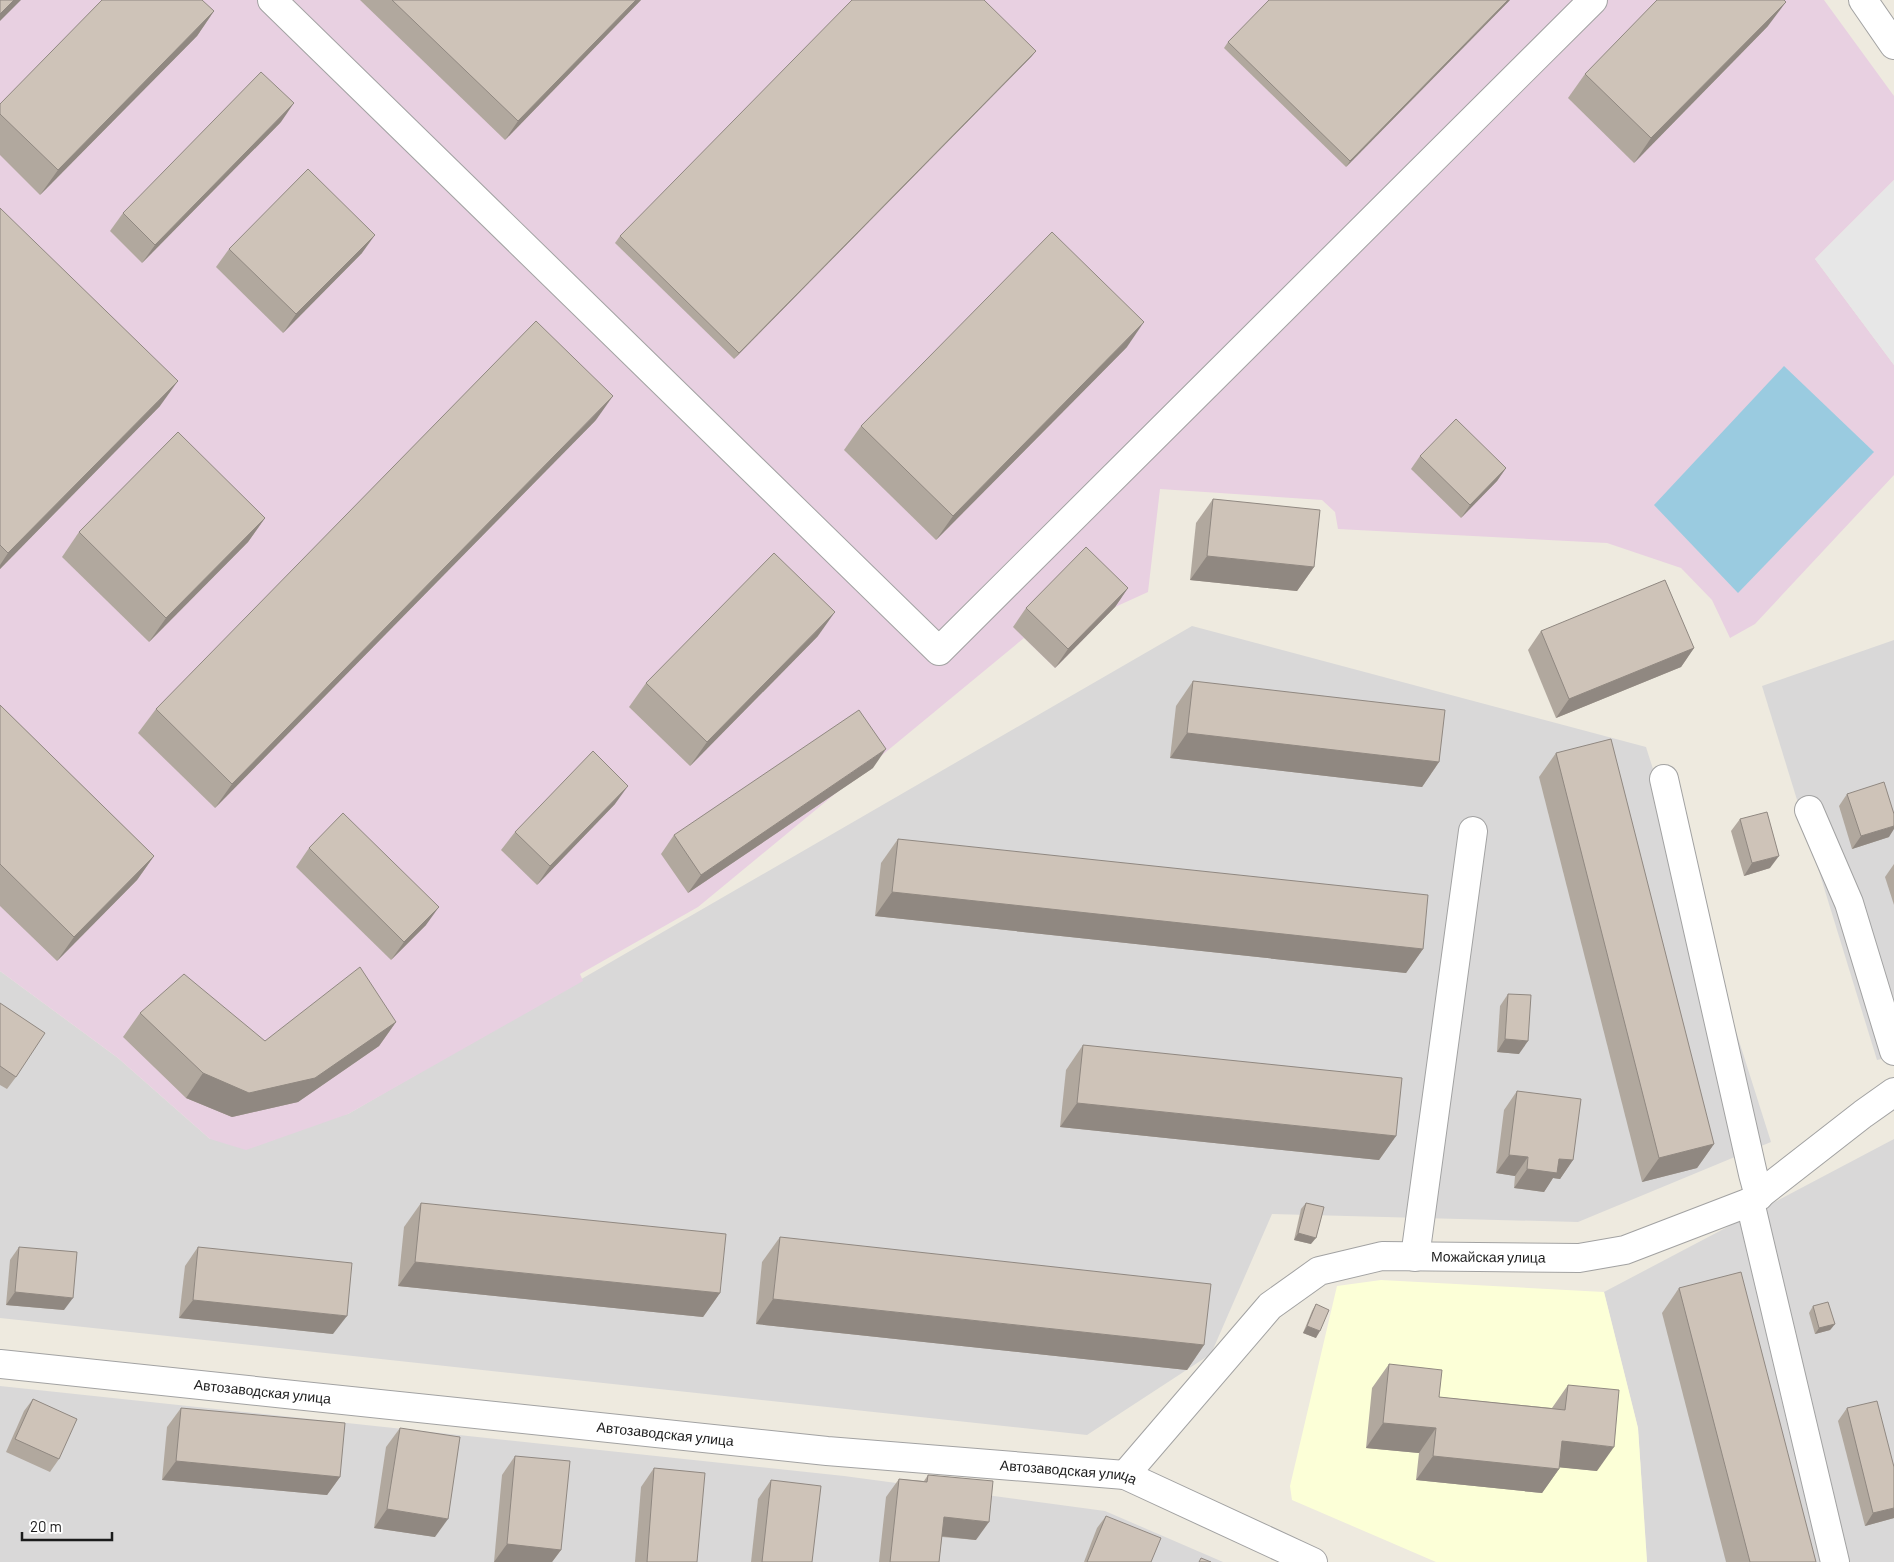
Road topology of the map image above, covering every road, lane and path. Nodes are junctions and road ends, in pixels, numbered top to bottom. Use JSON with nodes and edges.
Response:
{"nodes":[{"id":1,"x":272,"y":0,"type":"edge"},
{"id":2,"x":1593,"y":0,"type":"edge"},
{"id":3,"x":1863,"y":0,"type":"edge"},
{"id":4,"x":1894,"y":45,"type":"edge"},
{"id":5,"x":1664,"y":779,"type":"dead end"},
{"id":6,"x":1809,"y":810,"type":"dead end"},
{"id":7,"x":1473,"y":831,"type":"dead end"},
{"id":8,"x":1894,"y":1051,"type":"edge"},
{"id":9,"x":1894,"y":1092,"type":"edge"},
{"id":10,"x":1755,"y":1199,"type":"junction"},
{"id":11,"x":1416,"y":1257,"type":"junction"},
{"id":12,"x":0,"y":1364,"type":"edge"},
{"id":13,"x":1125,"y":1475,"type":"junction"},
{"id":14,"x":1313,"y":1562,"type":"edge"},
{"id":15,"x":1835,"y":1562,"type":"edge"}],
"edges":[{"from":1,"to":2,"type":"street"},
{"from":3,"to":4,"type":"street"},
{"from":5,"to":10,"type":"street"},
{"from":6,"to":8,"type":"street"},
{"from":7,"to":11,"type":"street"},
{"from":9,"to":10,"type":"street","name":"Можайская улица"},
{"from":10,"to":11,"type":"street","name":"Можайская улица"},
{"from":10,"to":15,"type":"street"},
{"from":11,"to":13,"type":"street","name":"Можайская улица"},
{"from":12,"to":13,"type":"street","name":"Автозаводская улица"},
{"from":13,"to":14,"type":"street","name":"Автозаводская улица"}]}
